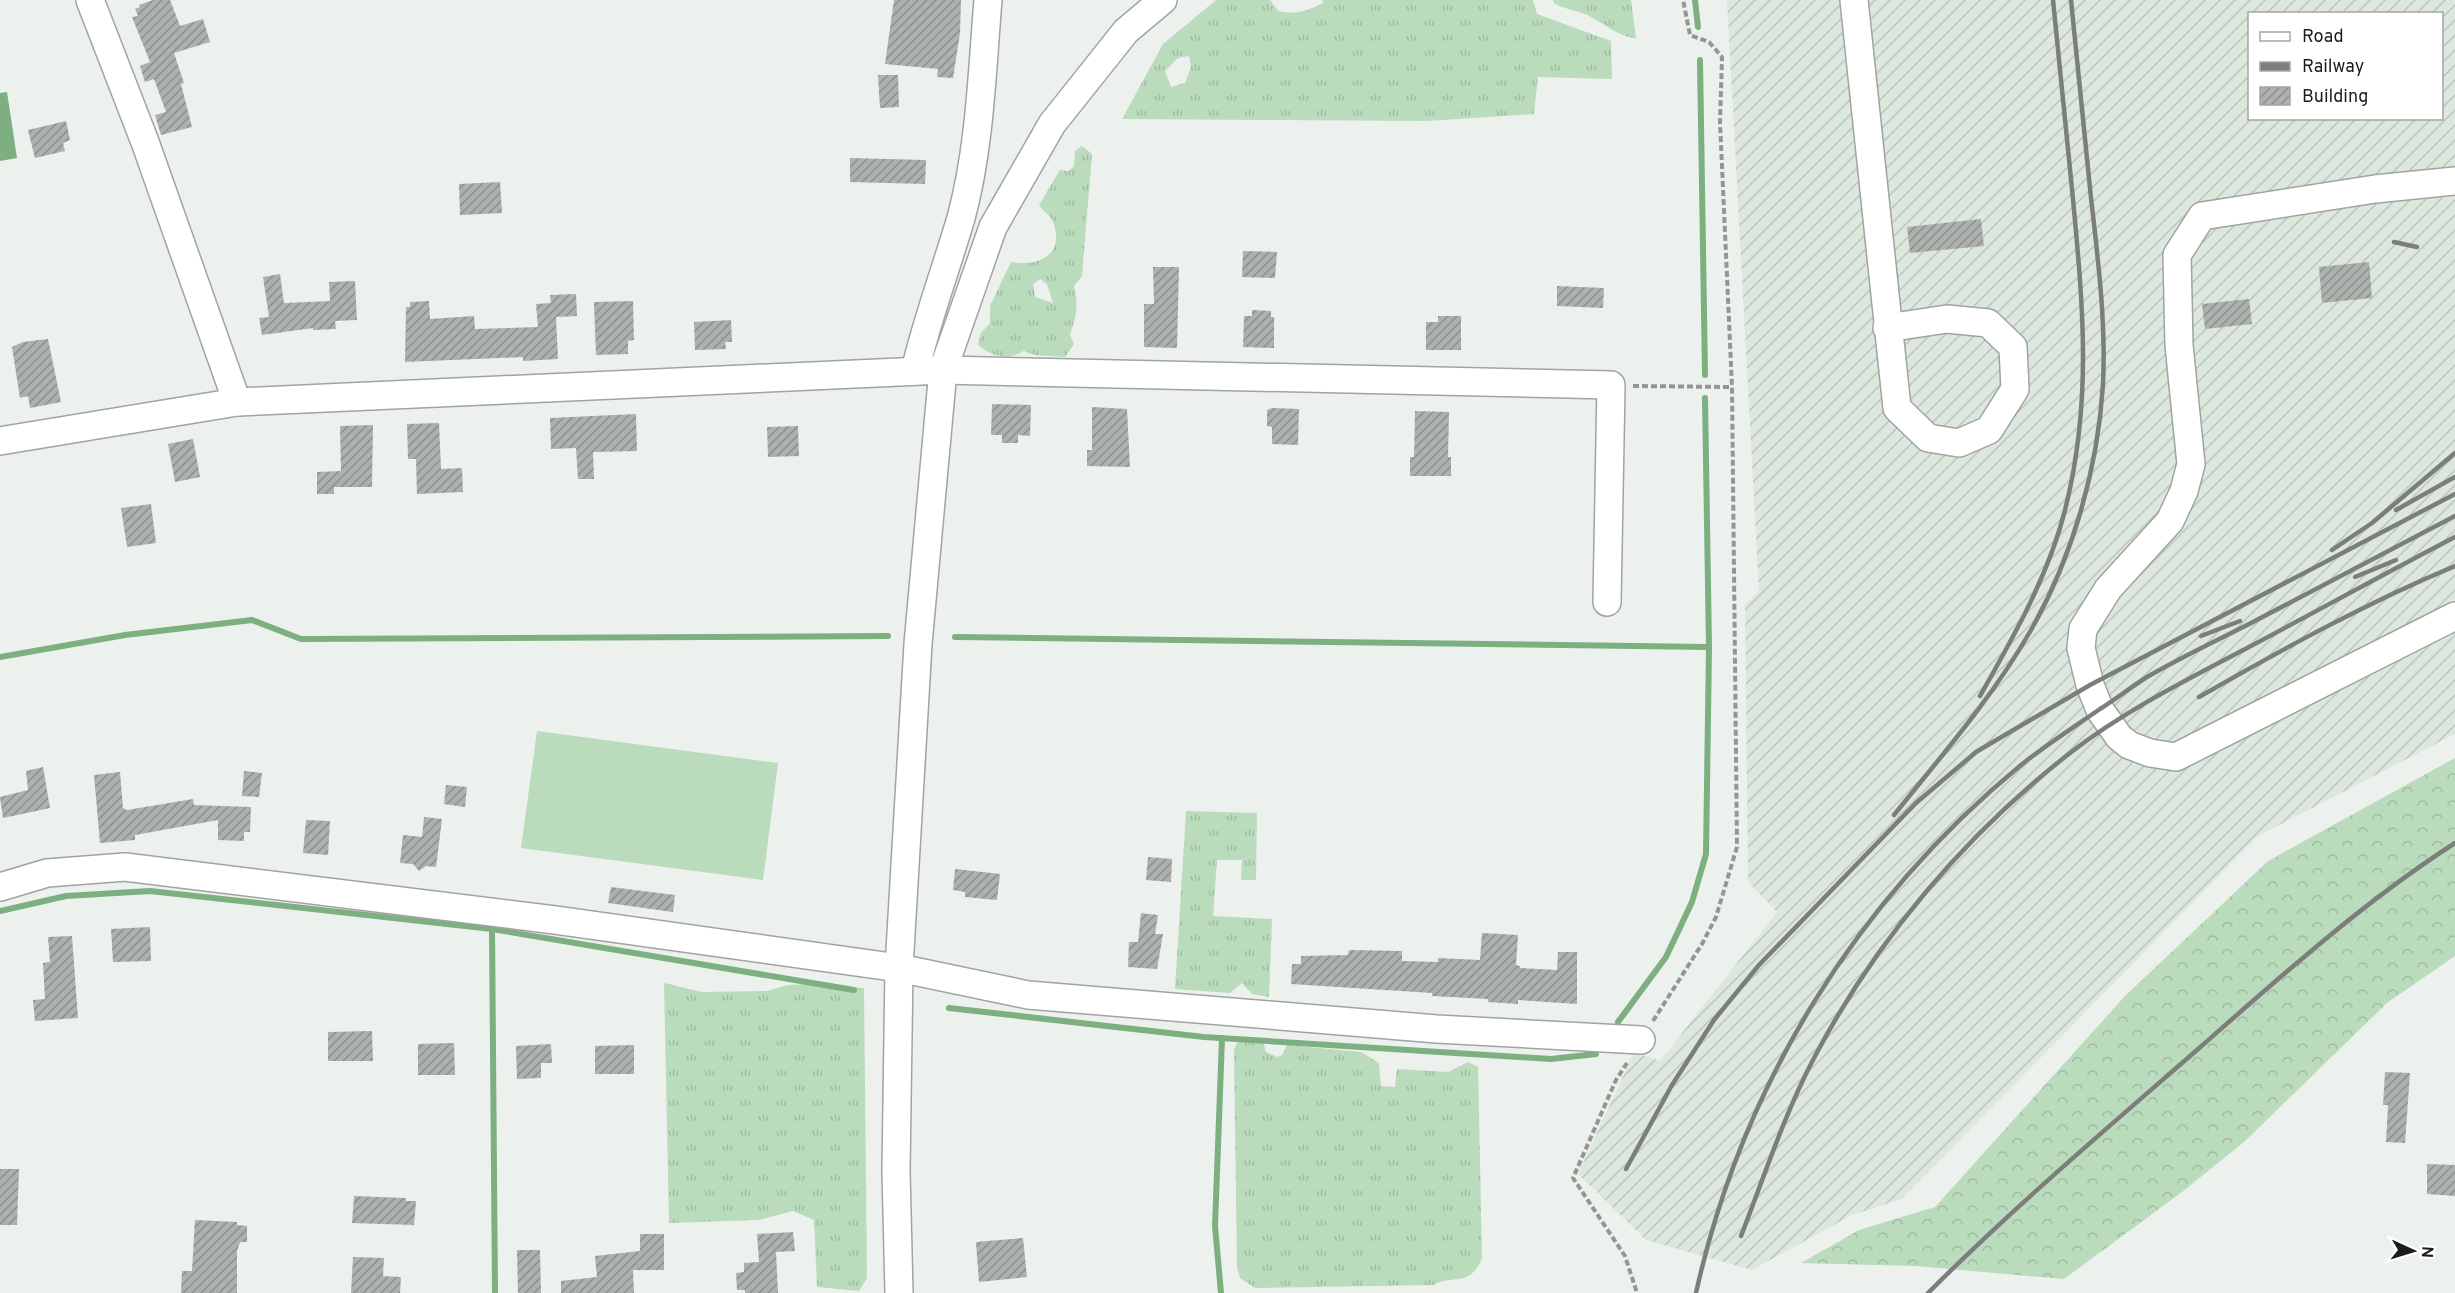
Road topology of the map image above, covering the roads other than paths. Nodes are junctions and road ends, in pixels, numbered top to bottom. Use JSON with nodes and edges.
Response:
{"nodes":[{"id":1,"x":90,"y":0,"type":"edge"},
{"id":2,"x":988,"y":0,"type":"edge"},
{"id":3,"x":1164,"y":0,"type":"edge"},
{"id":4,"x":1854,"y":0,"type":"edge"},
{"id":5,"x":2455,"y":181,"type":"edge"},
{"id":6,"x":1887,"y":328,"type":"junction"},
{"id":7,"x":943,"y":370,"type":"junction"},
{"id":8,"x":915,"y":371,"type":"junction"},
{"id":9,"x":237,"y":402,"type":"junction"},
{"id":10,"x":0,"y":441,"type":"edge"},
{"id":11,"x":1607,"y":602,"type":"dead end"},
{"id":12,"x":2455,"y":616,"type":"edge"},
{"id":13,"x":0,"y":887,"type":"edge"},
{"id":14,"x":900,"y":968,"type":"junction"},
{"id":15,"x":1641,"y":1040,"type":"road end"},
{"id":16,"x":899,"y":1293,"type":"edge"}],
"edges":[{"from":1,"to":9,"type":"street"},
{"from":2,"to":8,"type":"street"},
{"from":3,"to":7,"type":"street"},
{"from":4,"to":6,"type":"street"},
{"from":5,"to":12,"type":"street"},
{"from":6,"to":6,"type":"street"},
{"from":7,"to":8,"type":"street"},
{"from":7,"to":11,"type":"street"},
{"from":7,"to":14,"type":"street"},
{"from":8,"to":9,"type":"street"},
{"from":9,"to":10,"type":"street"},
{"from":13,"to":14,"type":"street"},
{"from":14,"to":15,"type":"street"},
{"from":14,"to":16,"type":"street"}]}
